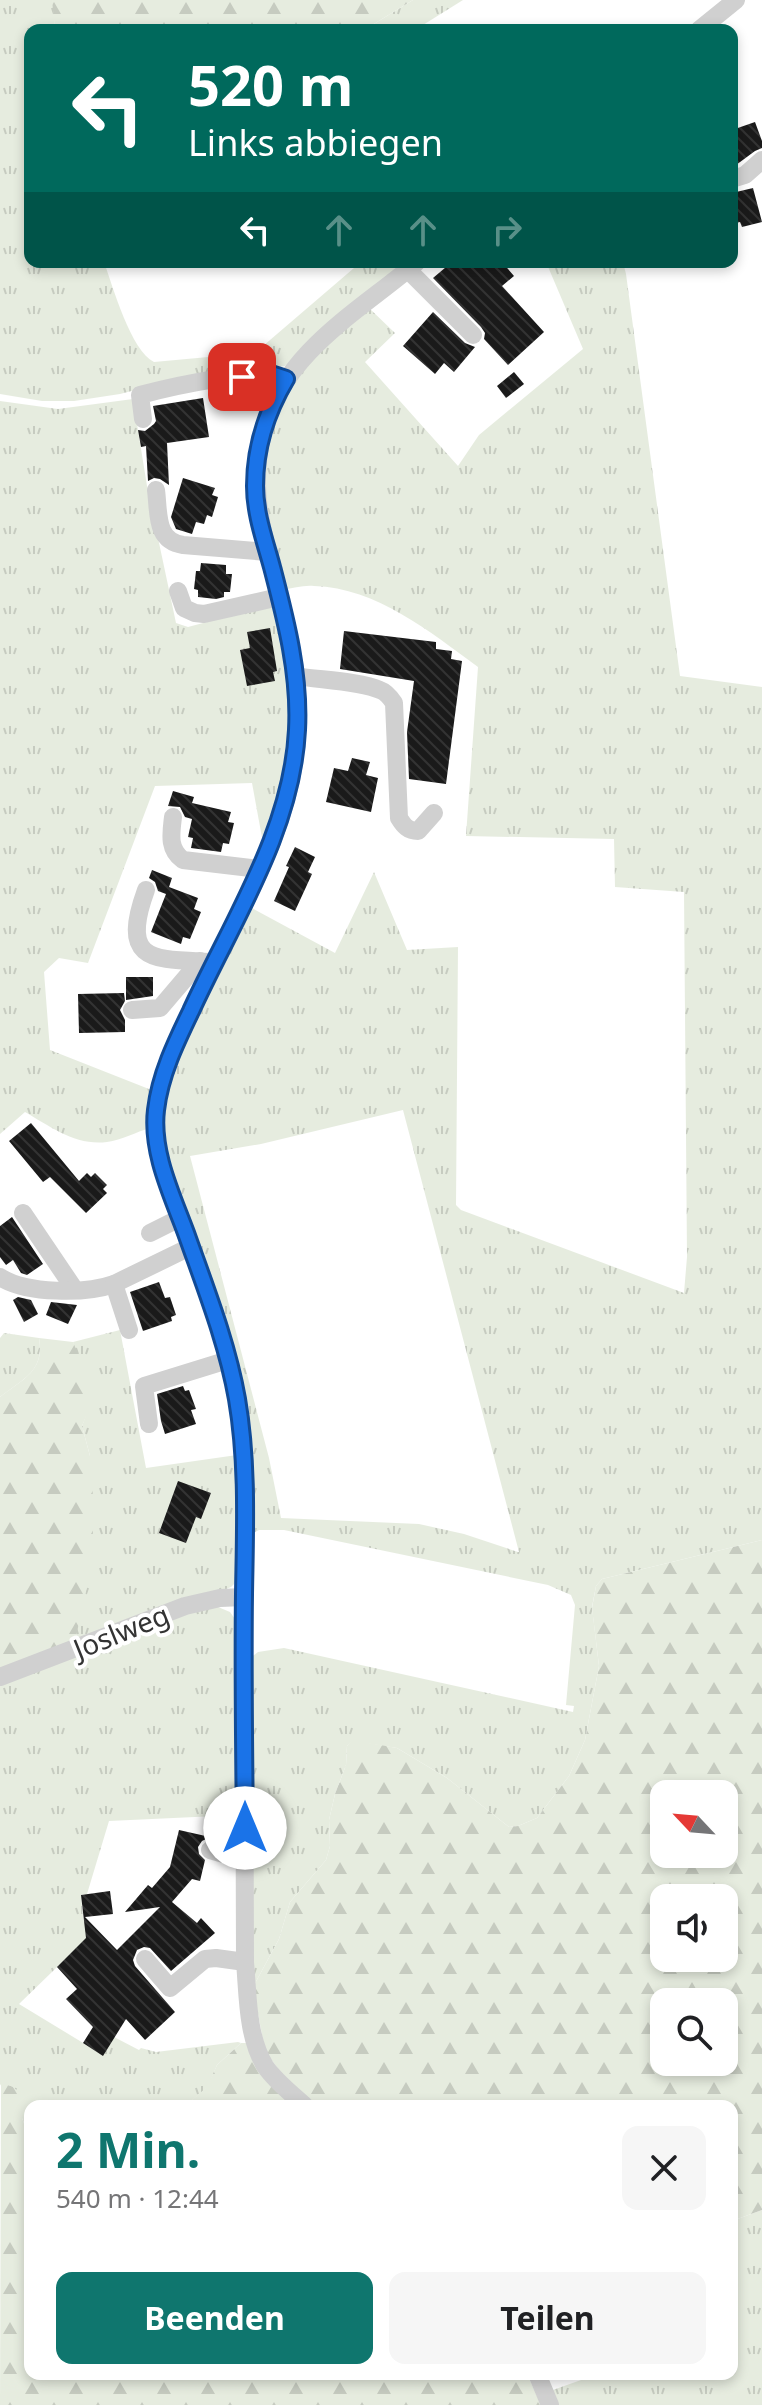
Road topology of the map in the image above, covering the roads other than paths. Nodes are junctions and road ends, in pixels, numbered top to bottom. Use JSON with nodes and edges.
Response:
{"nodes":[{"id":1,"x":736,"y":0,"type":"edge"},
{"id":2,"x":706,"y":24,"type":"edge"},
{"id":3,"x":762,"y":160,"type":"edge"},
{"id":4,"x":738,"y":177,"type":"edge"},
{"id":5,"x":410,"y":268,"type":"edge"},
{"id":6,"x":415,"y":268,"type":"edge"},
{"id":7,"x":473,"y":335,"type":"dead end"},
{"id":8,"x":286,"y":379,"type":"junction"},
{"id":9,"x":143,"y":419,"type":"dead end"},
{"id":10,"x":156,"y":490,"type":"dead end"},
{"id":11,"x":268,"y":552,"type":"junction"},
{"id":12,"x":178,"y":591,"type":"dead end"},
{"id":13,"x":279,"y":597,"type":"junction"},
{"id":14,"x":296,"y":676,"type":"junction"},
{"id":15,"x":434,"y":813,"type":"dead end"},
{"id":16,"x":173,"y":817,"type":"dead end"},
{"id":17,"x":259,"y":869,"type":"junction"},
{"id":18,"x":146,"y":890,"type":"dead end"},
{"id":19,"x":206,"y":962,"type":"junction"},
{"id":20,"x":132,"y":1010,"type":"dead end"},
{"id":21,"x":23,"y":1213,"type":"dead end"},
{"id":22,"x":180,"y":1218,"type":"junction"},
{"id":23,"x":150,"y":1233,"type":"dead end"},
{"id":24,"x":190,"y":1247,"type":"junction"},
{"id":25,"x":0,"y":1277,"type":"edge"},
{"id":26,"x":114,"y":1284,"type":"junction"},
{"id":27,"x":75,"y":1290,"type":"junction"},
{"id":28,"x":129,"y":1330,"type":"dead end"},
{"id":29,"x":228,"y":1360,"type":"junction"},
{"id":30,"x":149,"y":1424,"type":"dead end"},
{"id":31,"x":244,"y":1597,"type":"junction"},
{"id":32,"x":0,"y":1677,"type":"edge"},
{"id":33,"x":210,"y":1850,"type":"dead end"},
{"id":34,"x":245,"y":1860,"type":"junction"},
{"id":35,"x":145,"y":1959,"type":"dead end"},
{"id":36,"x":245,"y":1962,"type":"junction"},
{"id":37,"x":299,"y":2100,"type":"edge"},
{"id":38,"x":540,"y":2380,"type":"edge"},
{"id":39,"x":550,"y":2405,"type":"edge"}],
"edges":[{"from":1,"to":2,"type":"street"},
{"from":3,"to":4,"type":"street"},
{"from":5,"to":8,"type":"street"},
{"from":6,"to":7,"type":"street"},
{"from":8,"to":9,"type":"street"},
{"from":8,"to":11,"type":"street"},
{"from":10,"to":11,"type":"street"},
{"from":11,"to":13,"type":"street"},
{"from":12,"to":13,"type":"street"},
{"from":13,"to":14,"type":"street"},
{"from":14,"to":15,"type":"street"},
{"from":14,"to":17,"type":"street"},
{"from":16,"to":17,"type":"street"},
{"from":17,"to":19,"type":"street"},
{"from":18,"to":19,"type":"street"},
{"from":19,"to":20,"type":"street"},
{"from":19,"to":22,"type":"street"},
{"from":21,"to":27,"type":"street"},
{"from":22,"to":23,"type":"street"},
{"from":22,"to":24,"type":"street"},
{"from":24,"to":26,"type":"street"},
{"from":24,"to":29,"type":"street"},
{"from":25,"to":27,"type":"street"},
{"from":26,"to":27,"type":"street"},
{"from":26,"to":28,"type":"street"},
{"from":29,"to":30,"type":"street"},
{"from":29,"to":31,"type":"street"},
{"from":31,"to":32,"type":"street","name":"Joslweg"},
{"from":31,"to":34,"type":"street"},
{"from":33,"to":34,"type":"street"},
{"from":34,"to":36,"type":"street"},
{"from":35,"to":36,"type":"street"},
{"from":36,"to":37,"type":"street"},
{"from":38,"to":39,"type":"street"}]}
